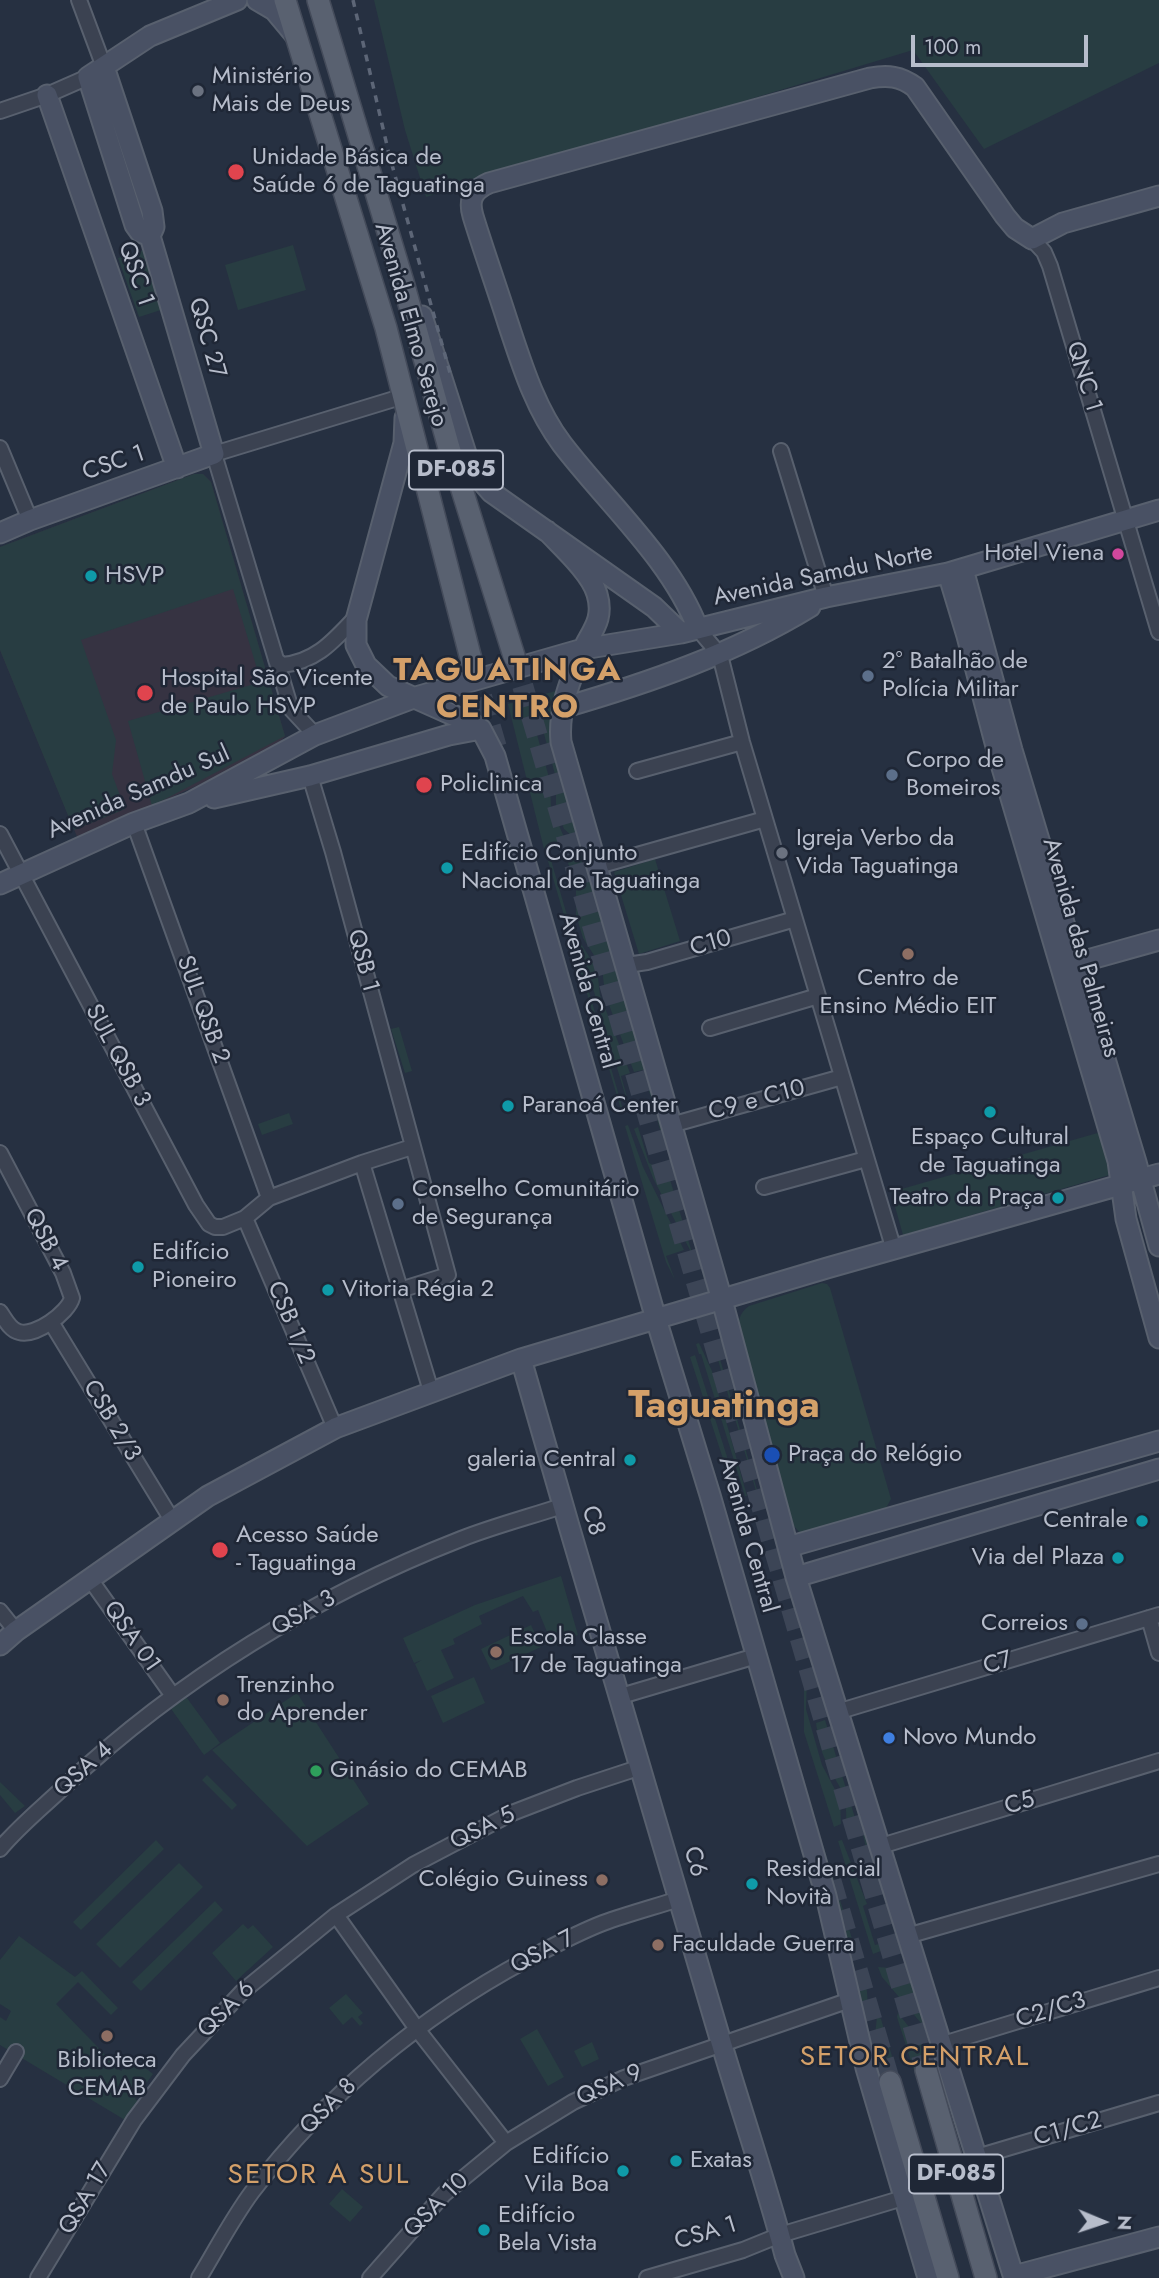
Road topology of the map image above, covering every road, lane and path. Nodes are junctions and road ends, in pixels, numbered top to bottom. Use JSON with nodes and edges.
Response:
{"nodes":[{"id":1,"x":79,"y":0,"type":"edge"},
{"id":2,"x":237,"y":0,"type":"edge"},
{"id":3,"x":257,"y":0,"type":"edge"},
{"id":4,"x":285,"y":0,"type":"edge"},
{"id":5,"x":318,"y":0,"type":"edge"},
{"id":6,"x":295,"y":35,"type":"junction"},
{"id":7,"x":96,"y":72,"type":"junction"},
{"id":8,"x":47,"y":95,"type":"junction"},
{"id":9,"x":0,"y":111,"type":"edge"},
{"id":10,"x":1159,"y":196,"type":"edge"},
{"id":11,"x":1032,"y":239,"type":"junction"},
{"id":12,"x":403,"y":282,"type":"junction"},
{"id":13,"x":404,"y":396,"type":"junction"},
{"id":14,"x":0,"y":448,"type":"edge"},
{"id":15,"x":781,"y":451,"type":"dead end"},
{"id":16,"x":214,"y":454,"type":"junction"},
{"id":17,"x":177,"y":468,"type":"junction"},
{"id":18,"x":1159,"y":510,"type":"edge"},
{"id":19,"x":30,"y":520,"type":"junction"},
{"id":20,"x":1126,"y":520,"type":"junction"},
{"id":21,"x":547,"y":531,"type":"junction"},
{"id":22,"x":0,"y":533,"type":"edge"},
{"id":23,"x":956,"y":571,"type":"junction"},
{"id":24,"x":826,"y":597,"type":"junction"},
{"id":25,"x":357,"y":615,"type":"junction"},
{"id":26,"x":690,"y":631,"type":"junction"},
{"id":27,"x":1159,"y":632,"type":"edge"},
{"id":28,"x":583,"y":649,"type":"junction"},
{"id":29,"x":720,"y":655,"type":"junction"},
{"id":30,"x":514,"y":656,"type":"tunnel mouth"},
{"id":31,"x":276,"y":660,"type":"junction"},
{"id":32,"x":473,"y":667,"type":"tunnel mouth"},
{"id":33,"x":494,"y":674,"type":"joint"},
{"id":34,"x":416,"y":697,"type":"junction"},
{"id":35,"x":562,"y":708,"type":"junction"},
{"id":36,"x":481,"y":729,"type":"junction"},
{"id":37,"x":315,"y":735,"type":"junction"},
{"id":38,"x":742,"y":742,"type":"junction"},
{"id":39,"x":637,"y":771,"type":"dead end"},
{"id":40,"x":310,"y":776,"type":"junction"},
{"id":41,"x":189,"y":803,"type":"junction"},
{"id":42,"x":765,"y":819,"type":"junction"},
{"id":43,"x":134,"y":822,"type":"junction"},
{"id":44,"x":0,"y":834,"type":"edge"},
{"id":45,"x":598,"y":866,"type":"junction"},
{"id":46,"x":19,"y":873,"type":"junction"},
{"id":47,"x":0,"y":884,"type":"edge"},
{"id":48,"x":795,"y":919,"type":"junction"},
{"id":49,"x":1159,"y":940,"type":"edge"},
{"id":50,"x":627,"y":965,"type":"junction"},
{"id":51,"x":1068,"y":966,"type":"junction"},
{"id":52,"x":818,"y":996,"type":"junction"},
{"id":53,"x":710,"y":1028,"type":"dead end"},
{"id":54,"x":842,"y":1077,"type":"junction"},
{"id":55,"x":671,"y":1125,"type":"junction"},
{"id":56,"x":412,"y":1147,"type":"junction"},
{"id":57,"x":0,"y":1153,"type":"edge"},
{"id":58,"x":866,"y":1159,"type":"junction"},
{"id":59,"x":362,"y":1163,"type":"junction"},
{"id":60,"x":1159,"y":1174,"type":"edge"},
{"id":61,"x":1130,"y":1183,"type":"junction"},
{"id":62,"x":764,"y":1187,"type":"dead end"},
{"id":63,"x":269,"y":1198,"type":"junction"},
{"id":64,"x":245,"y":1218,"type":"junction"},
{"id":65,"x":1159,"y":1246,"type":"edge"},
{"id":66,"x":894,"y":1250,"type":"junction"},
{"id":67,"x":400,"y":1290,"type":"junction"},
{"id":68,"x":1154,"y":1294,"type":"edge"},
{"id":69,"x":716,"y":1301,"type":"junction"},
{"id":70,"x":0,"y":1312,"type":"edge"},
{"id":71,"x":660,"y":1318,"type":"junction"},
{"id":72,"x":51,"y":1322,"type":"junction"},
{"id":73,"x":1159,"y":1338,"type":"edge"},
{"id":74,"x":521,"y":1359,"type":"junction"},
{"id":75,"x":431,"y":1391,"type":"junction"},
{"id":76,"x":335,"y":1428,"type":"junction"},
{"id":77,"x":1159,"y":1441,"type":"edge"},
{"id":78,"x":1159,"y":1469,"type":"edge"},
{"id":79,"x":1050,"y":1472,"type":"junction"},
{"id":80,"x":1020,"y":1481,"type":"junction"},
{"id":81,"x":1056,"y":1499,"type":"junction"},
{"id":82,"x":562,"y":1506,"type":"junction"},
{"id":83,"x":1027,"y":1508,"type":"junction"},
{"id":84,"x":900,"y":1515,"type":"junction"},
{"id":85,"x":172,"y":1520,"type":"junction"},
{"id":86,"x":909,"y":1543,"type":"junction"},
{"id":87,"x":788,"y":1547,"type":"junction"},
{"id":88,"x":796,"y":1577,"type":"junction"},
{"id":89,"x":90,"y":1579,"type":"junction"},
{"id":90,"x":0,"y":1611,"type":"edge"},
{"id":91,"x":1154,"y":1617,"type":"edge"},
{"id":92,"x":16,"y":1631,"type":"junction"},
{"id":93,"x":0,"y":1646,"type":"edge"},
{"id":94,"x":1159,"y":1653,"type":"edge"},
{"id":95,"x":756,"y":1656,"type":"junction"},
{"id":96,"x":173,"y":1696,"type":"junction"},
{"id":97,"x":621,"y":1696,"type":"junction"},
{"id":98,"x":837,"y":1712,"type":"junction"},
{"id":99,"x":1159,"y":1761,"type":"edge"},
{"id":100,"x":641,"y":1767,"type":"junction"},
{"id":101,"x":881,"y":1846,"type":"junction"},
{"id":102,"x":0,"y":1849,"type":"edge"},
{"id":103,"x":1159,"y":1864,"type":"edge"},
{"id":104,"x":679,"y":1899,"type":"junction"},
{"id":105,"x":336,"y":1915,"type":"junction"},
{"id":106,"x":907,"y":1936,"type":"junction"},
{"id":107,"x":1159,"y":1979,"type":"edge"},
{"id":108,"x":850,"y":2000,"type":"junction"},
{"id":109,"x":417,"y":2029,"type":"junction"},
{"id":110,"x":721,"y":2042,"type":"junction"},
{"id":111,"x":943,"y":2044,"type":"junction"},
{"id":112,"x":16,"y":2052,"type":"dead end"},
{"id":113,"x":926,"y":2070,"type":"tunnel mouth"},
{"id":114,"x":0,"y":2079,"type":"edge"},
{"id":115,"x":890,"y":2082,"type":"tunnel mouth"},
{"id":116,"x":1159,"y":2103,"type":"edge"},
{"id":117,"x":134,"y":2120,"type":"joint"},
{"id":118,"x":506,"y":2144,"type":"junction"},
{"id":119,"x":977,"y":2157,"type":"junction"},
{"id":120,"x":903,"y":2198,"type":"junction"},
{"id":121,"x":780,"y":2235,"type":"junction"},
{"id":122,"x":1159,"y":2237,"type":"edge"},
{"id":123,"x":374,"y":2276,"type":"edge"},
{"id":124,"x":1014,"y":2277,"type":"edge"},
{"id":125,"x":38,"y":2278,"type":"edge"},
{"id":126,"x":199,"y":2278,"type":"edge"},
{"id":127,"x":647,"y":2278,"type":"edge"},
{"id":128,"x":794,"y":2278,"type":"edge"},
{"id":129,"x":928,"y":2278,"type":"edge"},
{"id":130,"x":948,"y":2278,"type":"edge"},
{"id":131,"x":986,"y":2278,"type":"edge"}],
"edges":[{"from":1,"to":7,"type":"street"},
{"from":2,"to":7,"type":"main road"},
{"from":3,"to":6,"type":"main road"},
{"from":4,"to":6,"type":"main road","name":"Avenida Elmo Serejo","number":"DF-085"},
{"from":5,"to":12,"type":"main road","name":"Avenida Elmo Serejo","number":"DF-085"},
{"from":6,"to":13,"type":"main road","name":"Avenida Elmo Serejo","number":"DF-085"},
{"from":7,"to":8,"type":"street"},
{"from":7,"to":16,"type":"main road","name":"QSC 27"},
{"from":8,"to":9,"type":"street"},
{"from":8,"to":17,"type":"main road","name":"QSC 1"},
{"from":10,"to":11,"type":"main road"},
{"from":11,"to":20,"type":"street","name":"QNC 1"},
{"from":11,"to":26,"type":"main road"},
{"from":12,"to":21,"type":"main road"},
{"from":12,"to":30,"type":"main road","name":"Avenida Elmo Serejo","number":"DF-085"},
{"from":13,"to":16,"type":"street"},
{"from":13,"to":25,"type":"main road"},
{"from":13,"to":32,"type":"main road","name":"Avenida Elmo Serejo","number":"DF-085"},
{"from":14,"to":19,"type":"street"},
{"from":15,"to":24,"type":"street"},
{"from":16,"to":17,"type":"main road","name":"CSC 1"},
{"from":16,"to":31,"type":"street"},
{"from":17,"to":19,"type":"main road","name":"CSC 1"},
{"from":18,"to":20,"type":"main road","name":"Avenida Samdu Norte"},
{"from":19,"to":22,"type":"main road","name":"CSC 1"},
{"from":20,"to":23,"type":"main road","name":"Avenida Samdu Norte"},
{"from":20,"to":27,"type":"street","name":"QNC 1"},
{"from":21,"to":26,"type":"main road"},
{"from":21,"to":28,"type":"main road","name":"Avenida Central"},
{"from":23,"to":24,"type":"main road","name":"Avenida Samdu Norte"},
{"from":23,"to":51,"type":"main road","name":"Avenida das Palmeiras"},
{"from":24,"to":26,"type":"main road","name":"Avenida Samdu Norte"},
{"from":24,"to":29,"type":"main road"},
{"from":25,"to":31,"type":"street"},
{"from":25,"to":34,"type":"main road"},
{"from":26,"to":28,"type":"main road","name":"Avenida Samdu Norte"},
{"from":26,"to":29,"type":"street"},
{"from":28,"to":33,"type":"main road","name":"Avenida Samdu Norte"},
{"from":28,"to":35,"type":"main road","name":"Avenida Central"},
{"from":29,"to":35,"type":"main road"},
{"from":29,"to":38,"type":"street"},
{"from":31,"to":37,"type":"street"},
{"from":33,"to":34,"type":"main road","name":"Avenida Samdu Sul"},
{"from":34,"to":36,"type":"main road"},
{"from":34,"to":37,"type":"main road","name":"Avenida Samdu Sul"},
{"from":35,"to":45,"type":"main road","name":"Avenida Central"},
{"from":36,"to":40,"type":"main road"},
{"from":36,"to":71,"type":"main road","name":"Avenida Central"},
{"from":37,"to":40,"type":"main road"},
{"from":37,"to":41,"type":"main road","name":"Avenida Samdu Sul"},
{"from":38,"to":39,"type":"street"},
{"from":38,"to":42,"type":"street"},
{"from":40,"to":41,"type":"main road"},
{"from":40,"to":56,"type":"street","name":"QSB 1"},
{"from":41,"to":43,"type":"main road","name":"Avenida Samdu Sul"},
{"from":42,"to":45,"type":"street"},
{"from":42,"to":48,"type":"street"},
{"from":43,"to":46,"type":"main road","name":"Avenida Samdu Sul"},
{"from":43,"to":63,"type":"street","name":"SUL QSB 2"},
{"from":44,"to":46,"type":"street","name":"SUL QSB 3"},
{"from":45,"to":50,"type":"main road","name":"Avenida Central"},
{"from":46,"to":47,"type":"main road","name":"Avenida Samdu Sul"},
{"from":46,"to":64,"type":"street","name":"SUL QSB 3"},
{"from":48,"to":50,"type":"street","name":"C10"},
{"from":48,"to":52,"type":"street"},
{"from":49,"to":51,"type":"main road"},
{"from":50,"to":55,"type":"main road","name":"Avenida Central","number":"DF-085"},
{"from":51,"to":61,"type":"main road","name":"Avenida das Palmeiras"},
{"from":52,"to":53,"type":"street"},
{"from":52,"to":54,"type":"street"},
{"from":54,"to":55,"type":"street","name":"C9 e C10"},
{"from":54,"to":58,"type":"street"},
{"from":55,"to":69,"type":"main road","name":"Avenida Central","number":"DF-085"},
{"from":56,"to":59,"type":"street"},
{"from":56,"to":67,"type":"street","name":"QSB 1"},
{"from":57,"to":72,"type":"street","name":"QSB 4"},
{"from":58,"to":62,"type":"street"},
{"from":58,"to":66,"type":"street"},
{"from":59,"to":63,"type":"street"},
{"from":59,"to":67,"type":"street"},
{"from":60,"to":61,"type":"main road"},
{"from":61,"to":65,"type":"main road","name":"Avenida das Palmeiras"},
{"from":61,"to":66,"type":"main road"},
{"from":61,"to":68,"type":"main road","name":"Avenida das Palmeiras"},
{"from":63,"to":64,"type":"street"},
{"from":64,"to":76,"type":"street","name":"CSB 1/2"},
{"from":66,"to":69,"type":"main road"},
{"from":67,"to":75,"type":"street"},
{"from":68,"to":73,"type":"main road","name":"Avenida das Palmeiras"},
{"from":69,"to":71,"type":"main road"},
{"from":69,"to":87,"type":"main road","name":"Avenida Central","number":"DF-085"},
{"from":70,"to":72,"type":"street"},
{"from":71,"to":74,"type":"main road"},
{"from":71,"to":95,"type":"main road","name":"Avenida Central"},
{"from":72,"to":85,"type":"street","name":"CSB 2/3"},
{"from":74,"to":75,"type":"main road"},
{"from":74,"to":82,"type":"main road","name":"C8"},
{"from":75,"to":76,"type":"main road"},
{"from":76,"to":85,"type":"main road"},
{"from":77,"to":79,"type":"main road"},
{"from":78,"to":81,"type":"main road"},
{"from":79,"to":80,"type":"main road"},
{"from":79,"to":81,"type":"main road"},
{"from":80,"to":83,"type":"main road"},
{"from":80,"to":84,"type":"main road"},
{"from":81,"to":83,"type":"main road"},
{"from":82,"to":96,"type":"street","name":"QSA 3"},
{"from":82,"to":97,"type":"main road","name":"C8"},
{"from":83,"to":86,"type":"main road"},
{"from":84,"to":86,"type":"main road"},
{"from":84,"to":87,"type":"main road"},
{"from":85,"to":89,"type":"main road"},
{"from":86,"to":88,"type":"main road"},
{"from":87,"to":88,"type":"main road","name":"Avenida Central","number":"DF-085"},
{"from":88,"to":98,"type":"main road","name":"Avenida Central","number":"DF-085"},
{"from":89,"to":92,"type":"main road"},
{"from":89,"to":96,"type":"street","name":"QSA 01"},
{"from":90,"to":92,"type":"street"},
{"from":91,"to":94,"type":"street"},
{"from":91,"to":98,"type":"street","name":"C7"},
{"from":92,"to":93,"type":"main road"},
{"from":95,"to":97,"type":"street"},
{"from":95,"to":108,"type":"main road","name":"Avenida Central"},
{"from":96,"to":102,"type":"street","name":"QSA 4"},
{"from":97,"to":100,"type":"main road","name":"C6"},
{"from":98,"to":101,"type":"main road","name":"Avenida Central","number":"DF-085"},
{"from":99,"to":101,"type":"street","name":"C5"},
{"from":100,"to":104,"type":"main road","name":"C6"},
{"from":100,"to":105,"type":"street","name":"QSA 5"},
{"from":101,"to":106,"type":"main road","name":"Avenida Central","number":"DF-085"},
{"from":103,"to":106,"type":"street"},
{"from":104,"to":109,"type":"street","name":"QSA 7"},
{"from":104,"to":110,"type":"main road","name":"C6"},
{"from":105,"to":109,"type":"street"},
{"from":105,"to":117,"type":"street","name":"QSA 6"},
{"from":106,"to":111,"type":"main road","name":"Avenida Central","number":"DF-085"},
{"from":107,"to":111,"type":"street","name":"C2/C3"},
{"from":108,"to":110,"type":"street","name":"QSA 9"},
{"from":108,"to":120,"type":"main road","name":"Avenida Central"},
{"from":109,"to":118,"type":"street"},
{"from":109,"to":126,"type":"street","name":"QSA 8"},
{"from":110,"to":118,"type":"street","name":"QSA 9"},
{"from":110,"to":121,"type":"main road","name":"C6"},
{"from":111,"to":119,"type":"main road","name":"Avenida Central","number":"DF-085"},
{"from":112,"to":114,"type":"street"},
{"from":113,"to":131,"type":"main road","number":"DF-085"},
{"from":115,"to":130,"type":"main road","number":"DF-085"},
{"from":116,"to":119,"type":"street","name":"C1/C2"},
{"from":117,"to":125,"type":"street","name":"QSA 17"},
{"from":118,"to":123,"type":"street","name":"QSA 10"},
{"from":119,"to":124,"type":"main road","name":"Avenida Central","number":"DF-085"},
{"from":120,"to":121,"type":"street","name":"CSA 1"},
{"from":120,"to":129,"type":"main road","name":"Avenida Central"},
{"from":121,"to":127,"type":"street","name":"CSA 1"},
{"from":121,"to":128,"type":"main road"},
{"from":122,"to":124,"type":"main road"}]}
